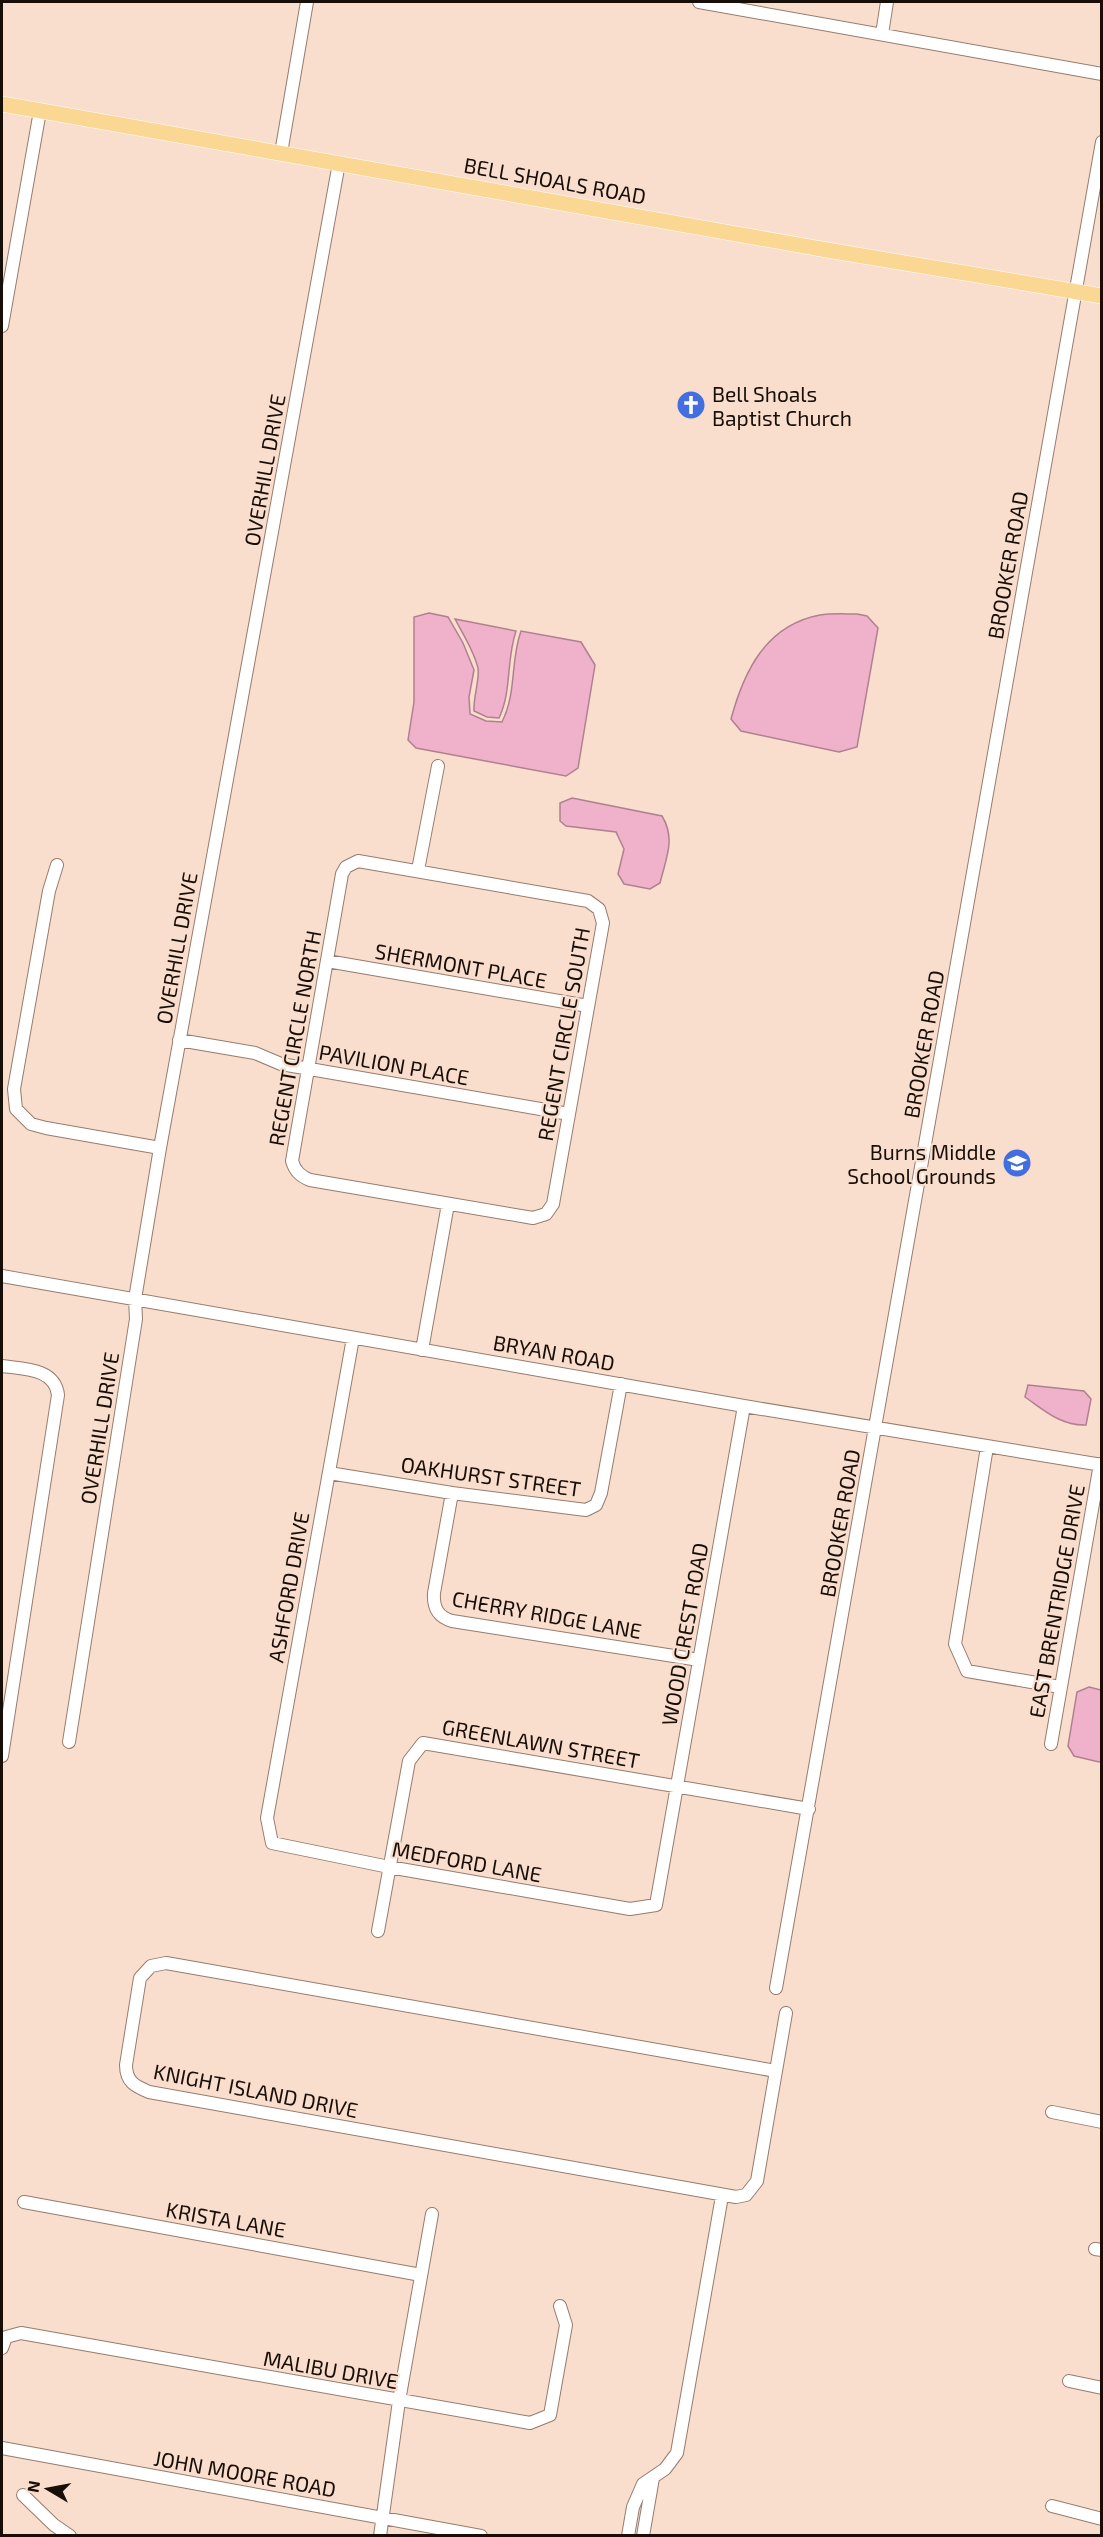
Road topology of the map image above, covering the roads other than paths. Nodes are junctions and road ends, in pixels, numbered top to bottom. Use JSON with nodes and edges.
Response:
{"nodes":[{"id":1,"x":307,"y":2,"type":"edge"},
{"id":2,"x":699,"y":2,"type":"edge"},
{"id":3,"x":887,"y":2,"type":"edge"},
{"id":4,"x":882,"y":34,"type":"junction"},
{"id":5,"x":1101,"y":74,"type":"edge"},
{"id":6,"x":2,"y":104,"type":"edge"},
{"id":7,"x":40,"y":111,"type":"junction"},
{"id":8,"x":1101,"y":142,"type":"edge"},
{"id":9,"x":281,"y":153,"type":"junction"},
{"id":10,"x":339,"y":163,"type":"junction"},
{"id":11,"x":1075,"y":291,"type":"junction"},
{"id":12,"x":1101,"y":296,"type":"edge"},
{"id":13,"x":2,"y":326,"type":"edge"},
{"id":14,"x":438,"y":766,"type":"dead end"},
{"id":15,"x":57,"y":865,"type":"dead end"},
{"id":16,"x":418,"y":870,"type":"junction"},
{"id":17,"x":327,"y":962,"type":"junction"},
{"id":18,"x":588,"y":1006,"type":"junction"},
{"id":19,"x":179,"y":1040,"type":"junction"},
{"id":20,"x":309,"y":1068,"type":"junction"},
{"id":21,"x":569,"y":1114,"type":"junction"},
{"id":22,"x":160,"y":1148,"type":"junction"},
{"id":23,"x":448,"y":1204,"type":"junction"},
{"id":24,"x":2,"y":1276,"type":"edge"},
{"id":25,"x":135,"y":1299,"type":"junction"},
{"id":26,"x":352,"y":1338,"type":"junction"},
{"id":27,"x":422,"y":1350,"type":"junction"},
{"id":28,"x":2,"y":1366,"type":"edge"},
{"id":29,"x":621,"y":1384,"type":"junction"},
{"id":30,"x":744,"y":1406,"type":"junction"},
{"id":31,"x":875,"y":1428,"type":"junction"},
{"id":32,"x":987,"y":1447,"type":"junction"},
{"id":33,"x":1100,"y":1465,"type":"edge"},
{"id":34,"x":329,"y":1473,"type":"junction"},
{"id":35,"x":452,"y":1493,"type":"junction"},
{"id":36,"x":699,"y":1660,"type":"junction"},
{"id":37,"x":1060,"y":1687,"type":"junction"},
{"id":38,"x":69,"y":1742,"type":"dead end"},
{"id":39,"x":1051,"y":1744,"type":"dead end"},
{"id":40,"x":2,"y":1756,"type":"edge"},
{"id":41,"x":677,"y":1787,"type":"junction"},
{"id":42,"x":809,"y":1809,"type":"junction"},
{"id":43,"x":272,"y":1843,"type":"joint"},
{"id":44,"x":389,"y":1868,"type":"junction"},
{"id":45,"x":656,"y":1905,"type":"joint"},
{"id":46,"x":378,"y":1931,"type":"dead end"},
{"id":47,"x":776,"y":1988,"type":"dead end"},
{"id":48,"x":786,"y":2013,"type":"dead end"},
{"id":49,"x":776,"y":2071,"type":"junction"},
{"id":50,"x":1052,"y":2112,"type":"dead end"},
{"id":51,"x":1101,"y":2122,"type":"edge"},
{"id":52,"x":722,"y":2196,"type":"junction"},
{"id":53,"x":24,"y":2202,"type":"dead end"},
{"id":54,"x":432,"y":2214,"type":"dead end"},
{"id":55,"x":421,"y":2275,"type":"junction"},
{"id":56,"x":560,"y":2306,"type":"dead end"},
{"id":57,"x":2,"y":2348,"type":"edge"},
{"id":58,"x":1069,"y":2381,"type":"dead end"},
{"id":59,"x":1101,"y":2388,"type":"edge"},
{"id":60,"x":399,"y":2401,"type":"junction"},
{"id":61,"x":2,"y":2448,"type":"edge"},
{"id":62,"x":653,"y":2478,"type":"junction"},
{"id":63,"x":23,"y":2495,"type":"dead end"},
{"id":64,"x":1052,"y":2506,"type":"dead end"},
{"id":65,"x":384,"y":2518,"type":"junction"},
{"id":66,"x":1101,"y":2519,"type":"edge"},
{"id":67,"x":70,"y":2535,"type":"edge"},
{"id":68,"x":380,"y":2535,"type":"edge"},
{"id":69,"x":481,"y":2535,"type":"edge"},
{"id":70,"x":628,"y":2535,"type":"edge"},
{"id":71,"x":643,"y":2535,"type":"edge"}],
"edges":[{"from":1,"to":9,"type":"street"},
{"from":2,"to":4,"type":"street"},
{"from":3,"to":4,"type":"street"},
{"from":4,"to":5,"type":"street"},
{"from":6,"to":7,"type":"main road","name":"BELL SHOALS ROAD"},
{"from":7,"to":9,"type":"main road","name":"BELL SHOALS ROAD"},
{"from":7,"to":13,"type":"street"},
{"from":8,"to":11,"type":"street","name":"BROOKER ROAD"},
{"from":9,"to":10,"type":"main road","name":"BELL SHOALS ROAD"},
{"from":10,"to":11,"type":"main road","name":"BELL SHOALS ROAD"},
{"from":10,"to":19,"type":"street","name":"OVERHILL DRIVE"},
{"from":11,"to":12,"type":"main road","name":"BELL SHOALS ROAD"},
{"from":11,"to":31,"type":"street","name":"BROOKER ROAD"},
{"from":14,"to":16,"type":"street"},
{"from":15,"to":22,"type":"street"},
{"from":16,"to":17,"type":"street","name":"REGENT CIRCLE NORTH"},
{"from":16,"to":18,"type":"street","name":"REGENT CIRCLE SOUTH"},
{"from":17,"to":18,"type":"street","name":"SHERMONT PLACE"},
{"from":17,"to":20,"type":"street","name":"REGENT CIRCLE NORTH"},
{"from":18,"to":21,"type":"street","name":"REGENT CIRCLE SOUTH"},
{"from":19,"to":20,"type":"street","name":"PAVILION PLACE"},
{"from":19,"to":22,"type":"street","name":"OVERHILL DRIVE"},
{"from":20,"to":21,"type":"street","name":"PAVILION PLACE"},
{"from":20,"to":23,"type":"street","name":"REGENT CIRCLE NORTH"},
{"from":21,"to":23,"type":"street","name":"REGENT CIRCLE SOUTH"},
{"from":22,"to":25,"type":"street","name":"OVERHILL DRIVE"},
{"from":23,"to":27,"type":"street"},
{"from":24,"to":25,"type":"street","name":"BRYAN ROAD"},
{"from":25,"to":26,"type":"street","name":"BRYAN ROAD"},
{"from":25,"to":38,"type":"street","name":"OVERHILL DRIVE"},
{"from":26,"to":27,"type":"street","name":"BRYAN ROAD"},
{"from":26,"to":34,"type":"street","name":"ASHFORD DRIVE"},
{"from":27,"to":29,"type":"street","name":"BRYAN ROAD"},
{"from":28,"to":40,"type":"street"},
{"from":29,"to":30,"type":"street","name":"BRYAN ROAD"},
{"from":29,"to":35,"type":"street","name":"OAKHURST STREET"},
{"from":30,"to":31,"type":"street","name":"BRYAN ROAD"},
{"from":30,"to":36,"type":"street","name":"WOOD CREST ROAD"},
{"from":31,"to":32,"type":"street","name":"BRYAN ROAD"},
{"from":31,"to":42,"type":"street","name":"BROOKER ROAD"},
{"from":32,"to":33,"type":"street","name":"BRYAN ROAD"},
{"from":32,"to":37,"type":"street"},
{"from":33,"to":37,"type":"street","name":"EAST BRENTRIDGE DRIVE"},
{"from":34,"to":35,"type":"street","name":"OAKHURST STREET"},
{"from":34,"to":43,"type":"street","name":"ASHFORD DRIVE"},
{"from":35,"to":36,"type":"street","name":"CHERRY RIDGE LANE"},
{"from":36,"to":41,"type":"street","name":"WOOD CREST ROAD"},
{"from":37,"to":39,"type":"street","name":"EAST BRENTRIDGE DRIVE"},
{"from":41,"to":42,"type":"street","name":"GREENLAWN STREET"},
{"from":41,"to":44,"type":"street","name":"GREENLAWN STREET"},
{"from":41,"to":45,"type":"street","name":"WOOD CREST ROAD"},
{"from":42,"to":47,"type":"street","name":"BROOKER ROAD"},
{"from":43,"to":44,"type":"street","name":"MEDFORD LANE"},
{"from":44,"to":45,"type":"street","name":"MEDFORD LANE"},
{"from":44,"to":46,"type":"street","name":"GREENLAWN STREET"},
{"from":48,"to":49,"type":"street","name":"KNIGHT ISLAND DRIVE"},
{"from":49,"to":52,"type":"street","name":"KNIGHT ISLAND DRIVE"},
{"from":49,"to":52,"type":"street","name":"KNIGHT ISLAND DRIVE"},
{"from":50,"to":51,"type":"street"},
{"from":52,"to":62,"type":"street"},
{"from":53,"to":55,"type":"street","name":"KRISTA LANE"},
{"from":54,"to":55,"type":"street"},
{"from":55,"to":60,"type":"street"},
{"from":56,"to":60,"type":"street","name":"MALIBU DRIVE"},
{"from":57,"to":60,"type":"street","name":"MALIBU DRIVE"},
{"from":58,"to":59,"type":"street"},
{"from":60,"to":65,"type":"street"},
{"from":61,"to":65,"type":"street","name":"JOHN MOORE ROAD"},
{"from":62,"to":70,"type":"street"},
{"from":62,"to":71,"type":"street"},
{"from":63,"to":67,"type":"street"},
{"from":64,"to":66,"type":"street"},
{"from":65,"to":68,"type":"street"},
{"from":65,"to":69,"type":"street","name":"JOHN MOORE ROAD"}]}
